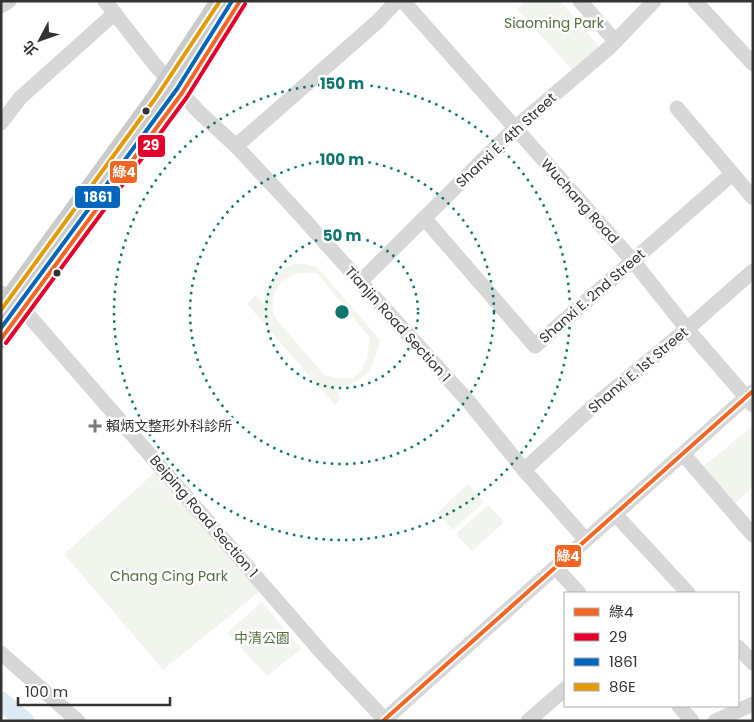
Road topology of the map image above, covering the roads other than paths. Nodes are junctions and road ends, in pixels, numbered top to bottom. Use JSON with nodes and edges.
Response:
{"nodes":[{"id":1,"x":9,"y":1,"type":"edge"},
{"id":2,"x":220,"y":1,"type":"edge"},
{"id":3,"x":240,"y":1,"type":"edge"},
{"id":4,"x":397,"y":1,"type":"edge"},
{"id":5,"x":403,"y":1,"type":"edge"},
{"id":6,"x":580,"y":1,"type":"edge"},
{"id":7,"x":654,"y":1,"type":"edge"},
{"id":8,"x":694,"y":1,"type":"edge"},
{"id":9,"x":1,"y":6,"type":"edge"},
{"id":10,"x":110,"y":7,"type":"edge"},
{"id":11,"x":614,"y":41,"type":"junction"},
{"id":12,"x":753,"y":64,"type":"edge"},
{"id":13,"x":169,"y":79,"type":"junction"},
{"id":14,"x":182,"y":93,"type":"junction"},
{"id":15,"x":677,"y":108,"type":"dead end"},
{"id":16,"x":1,"y":123,"type":"edge"},
{"id":17,"x":515,"y":128,"type":"junction"},
{"id":18,"x":236,"y":146,"type":"junction"},
{"id":19,"x":732,"y":174,"type":"junction"},
{"id":20,"x":753,"y":198,"type":"edge"},
{"id":21,"x":424,"y":218,"type":"junction"},
{"id":22,"x":633,"y":261,"type":"junction"},
{"id":23,"x":753,"y":271,"type":"edge"},
{"id":24,"x":360,"y":282,"type":"junction"},
{"id":25,"x":8,"y":303,"type":"edge"},
{"id":26,"x":687,"y":329,"type":"junction"},
{"id":27,"x":1,"y":339,"type":"edge"},
{"id":28,"x":750,"y":398,"type":"edge"},
{"id":29,"x":682,"y":454,"type":"junction"},
{"id":30,"x":524,"y":470,"type":"junction"},
{"id":31,"x":615,"y":514,"type":"junction"},
{"id":32,"x":753,"y":535,"type":"edge"},
{"id":33,"x":586,"y":540,"type":"junction"},
{"id":34,"x":556,"y":568,"type":"junction"},
{"id":35,"x":577,"y":592,"type":"edge"},
{"id":36,"x":687,"y":592,"type":"edge"},
{"id":37,"x":739,"y":647,"type":"edge"},
{"id":38,"x":1,"y":653,"type":"edge"},
{"id":39,"x":753,"y":663,"type":"edge"},
{"id":40,"x":564,"y":690,"type":"edge"},
{"id":41,"x":753,"y":704,"type":"edge"},
{"id":42,"x":680,"y":707,"type":"edge"},
{"id":43,"x":385,"y":720,"type":"edge"},
{"id":44,"x":78,"y":721,"type":"edge"},
{"id":45,"x":528,"y":721,"type":"edge"},
{"id":46,"x":692,"y":721,"type":"edge"},
{"id":47,"x":715,"y":721,"type":"edge"}],
"edges":[{"from":1,"to":9,"type":"street"},
{"from":2,"to":13,"type":"main road"},
{"from":3,"to":14,"type":"main road"},
{"from":4,"to":18,"type":"street"},
{"from":5,"to":17,"type":"street","name":"Wuchang Road"},
{"from":6,"to":11,"type":"street"},
{"from":7,"to":11,"type":"street","name":"Shanxi E. 4th Street"},
{"from":8,"to":12,"type":"street"},
{"from":10,"to":13,"type":"street","name":"Tianjin Road Section 1"},
{"from":10,"to":16,"type":"street"},
{"from":11,"to":17,"type":"street","name":"Shanxi E. 4th Street"},
{"from":13,"to":14,"type":"street","name":"Tianjin Road Section 1"},
{"from":13,"to":25,"type":"main road"},
{"from":14,"to":18,"type":"street","name":"Tianjin Road Section 1"},
{"from":14,"to":25,"type":"main road"},
{"from":15,"to":19,"type":"street"},
{"from":17,"to":21,"type":"street","name":"Shanxi E. 4th Street"},
{"from":17,"to":22,"type":"street","name":"Wuchang Road"},
{"from":18,"to":24,"type":"street","name":"Tianjin Road Section 1"},
{"from":19,"to":20,"type":"street"},
{"from":19,"to":22,"type":"street","name":"Shanxi E. 2nd Street"},
{"from":21,"to":22,"type":"street","name":"Shanxi E. 2nd Street"},
{"from":21,"to":24,"type":"street","name":"Shanxi E. 4th Street"},
{"from":22,"to":26,"type":"street","name":"Wuchang Road"},
{"from":23,"to":26,"type":"street","name":"Shanxi E. 1st Street"},
{"from":24,"to":30,"type":"street","name":"Tianjin Road Section 1"},
{"from":25,"to":27,"type":"main road"},
{"from":25,"to":43,"type":"street","name":"Beiping Road Section 1"},
{"from":26,"to":28,"type":"street","name":"Wuchang Road"},
{"from":26,"to":30,"type":"street","name":"Shanxi E. 1st Street"},
{"from":28,"to":29,"type":"street"},
{"from":29,"to":31,"type":"street"},
{"from":29,"to":32,"type":"street"},
{"from":30,"to":33,"type":"street","name":"Tianjin Road Section 1"},
{"from":31,"to":33,"type":"street"},
{"from":31,"to":36,"type":"street"},
{"from":33,"to":34,"type":"street"},
{"from":34,"to":35,"type":"street"},
{"from":34,"to":43,"type":"street"},
{"from":37,"to":39,"type":"street"},
{"from":38,"to":44,"type":"street"},
{"from":40,"to":45,"type":"street"},
{"from":41,"to":47,"type":"street"},
{"from":42,"to":46,"type":"street"}]}
